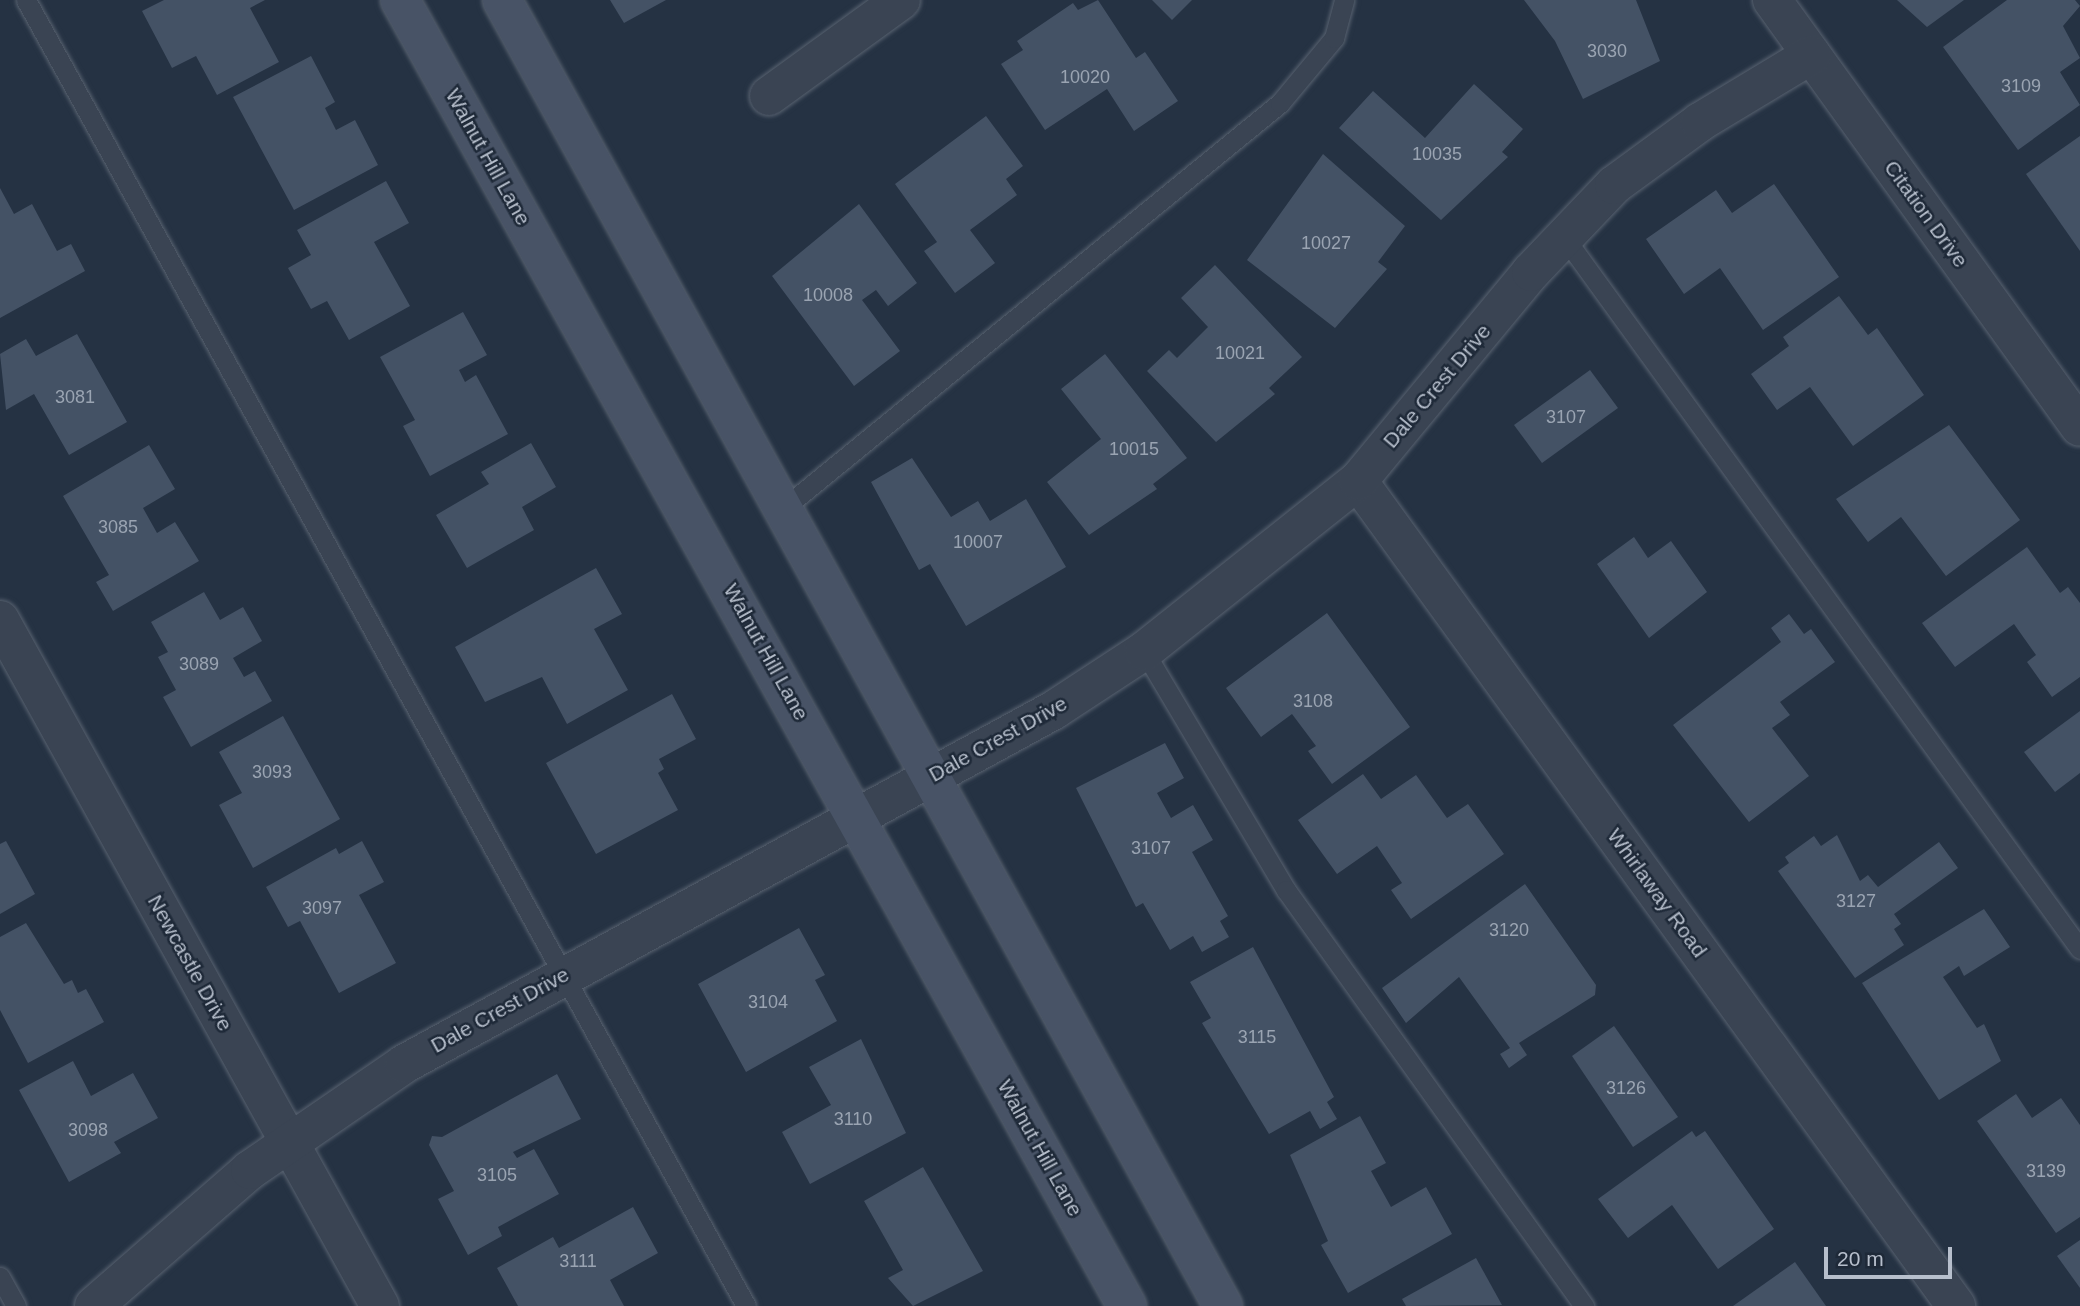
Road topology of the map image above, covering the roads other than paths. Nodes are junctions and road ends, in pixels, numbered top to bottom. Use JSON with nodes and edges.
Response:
{"nodes":[{"id":1,"x":26,"y":0,"type":"edge"},
{"id":2,"x":400,"y":0,"type":"edge"},
{"id":3,"x":502,"y":0,"type":"edge"},
{"id":4,"x":901,"y":0,"type":"edge"},
{"id":5,"x":1344,"y":0,"type":"edge"},
{"id":6,"x":1772,"y":0,"type":"edge"},
{"id":7,"x":1811,"y":55,"type":"junction"},
{"id":8,"x":769,"y":96,"type":"dead end"},
{"id":9,"x":1564,"y":237,"type":"junction"},
{"id":10,"x":2080,"y":427,"type":"edge"},
{"id":11,"x":1358,"y":481,"type":"junction"},
{"id":12,"x":785,"y":507,"type":"junction"},
{"id":13,"x":0,"y":620,"type":"edge"},
{"id":14,"x":1144,"y":651,"type":"junction"},
{"id":15,"x":933,"y":775,"type":"junction"},
{"id":16,"x":858,"y":817,"type":"junction"},
{"id":17,"x":2080,"y":949,"type":"edge"},
{"id":18,"x":564,"y":973,"type":"junction"},
{"id":19,"x":288,"y":1140,"type":"junction"},
{"id":20,"x":0,"y":1277,"type":"edge"},
{"id":21,"x":16,"y":1306,"type":"edge"},
{"id":22,"x":94,"y":1306,"type":"edge"},
{"id":23,"x":380,"y":1306,"type":"edge"},
{"id":24,"x":746,"y":1306,"type":"edge"},
{"id":25,"x":1127,"y":1306,"type":"edge"},
{"id":26,"x":1223,"y":1306,"type":"edge"},
{"id":27,"x":1584,"y":1306,"type":"edge"},
{"id":28,"x":1956,"y":1306,"type":"edge"}],
"edges":[{"from":1,"to":18,"type":"lane"},
{"from":2,"to":16,"type":"main road","name":"Walnut Hill Lane"},
{"from":3,"to":12,"type":"main road"},
{"from":4,"to":8,"type":"street"},
{"from":5,"to":12,"type":"lane"},
{"from":6,"to":7,"type":"street","name":"Citation Drive"},
{"from":7,"to":9,"type":"street","name":"Dale Crest Drive"},
{"from":7,"to":10,"type":"street","name":"Citation Drive"},
{"from":9,"to":11,"type":"street","name":"Dale Crest Drive"},
{"from":9,"to":17,"type":"lane"},
{"from":11,"to":14,"type":"street","name":"Dale Crest Drive"},
{"from":11,"to":28,"type":"street","name":"Whirlaway Road"},
{"from":12,"to":15,"type":"main road"},
{"from":13,"to":19,"type":"street","name":"Newcastle Drive"},
{"from":14,"to":15,"type":"street","name":"Dale Crest Drive"},
{"from":14,"to":27,"type":"lane"},
{"from":15,"to":16,"type":"street","name":"Dale Crest Drive"},
{"from":15,"to":26,"type":"main road"},
{"from":16,"to":18,"type":"street","name":"Dale Crest Drive"},
{"from":16,"to":25,"type":"main road","name":"Walnut Hill Lane"},
{"from":18,"to":19,"type":"street","name":"Dale Crest Drive"},
{"from":18,"to":24,"type":"lane"},
{"from":19,"to":22,"type":"street","name":"Dale Crest Drive"},
{"from":19,"to":23,"type":"street","name":"Newcastle Drive"},
{"from":20,"to":21,"type":"lane"}]}
